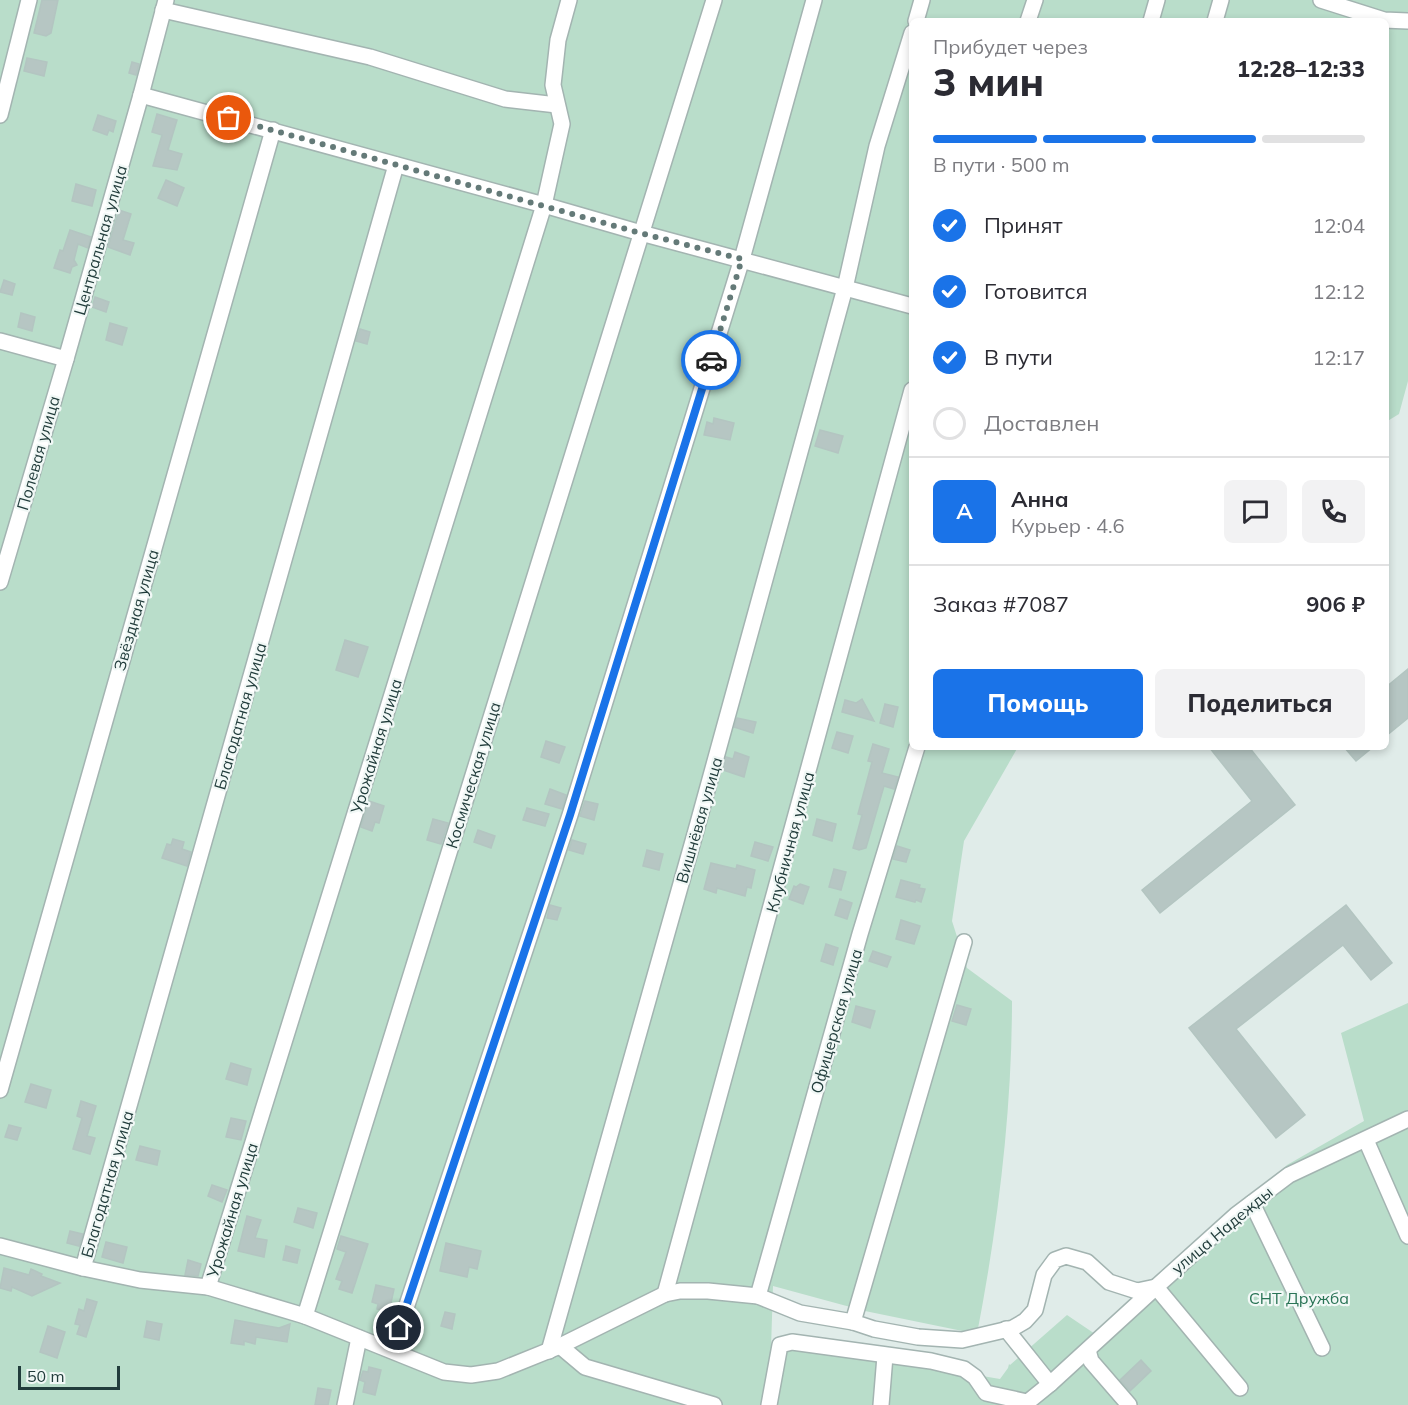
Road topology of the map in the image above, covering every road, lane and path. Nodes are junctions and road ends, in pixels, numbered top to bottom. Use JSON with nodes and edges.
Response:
{"nodes":[{"id":1,"x":29,"y":0,"type":"edge"},
{"id":2,"x":569,"y":0,"type":"edge"},
{"id":3,"x":714,"y":0,"type":"edge"},
{"id":4,"x":814,"y":0,"type":"edge"},
{"id":5,"x":922,"y":0,"type":"edge"},
{"id":6,"x":1035,"y":0,"type":"edge"},
{"id":7,"x":1157,"y":0,"type":"edge"},
{"id":8,"x":1221,"y":0,"type":"edge"},
{"id":9,"x":1321,"y":0,"type":"edge"},
{"id":10,"x":165,"y":5,"type":"edge"},
{"id":11,"x":917,"y":18,"type":"edge"},
{"id":12,"x":1029,"y":18,"type":"edge"},
{"id":13,"x":1152,"y":18,"type":"edge"},
{"id":14,"x":1216,"y":18,"type":"edge"},
{"id":15,"x":1377,"y":18,"type":"edge"},
{"id":16,"x":1389,"y":20,"type":"edge"},
{"id":17,"x":1408,"y":21,"type":"edge"},
{"id":18,"x":909,"y":43,"type":"edge"},
{"id":19,"x":5,"y":75,"type":"edge"},
{"id":20,"x":141,"y":95,"type":"junction"},
{"id":21,"x":557,"y":105,"type":"junction"},
{"id":22,"x":0,"y":116,"type":"edge"},
{"id":23,"x":273,"y":130,"type":"junction"},
{"id":24,"x":396,"y":165,"type":"junction"},
{"id":25,"x":544,"y":205,"type":"junction"},
{"id":26,"x":640,"y":233,"type":"junction"},
{"id":27,"x":742,"y":259,"type":"junction"},
{"id":28,"x":845,"y":288,"type":"junction"},
{"id":29,"x":909,"y":305,"type":"edge"},
{"id":30,"x":0,"y":341,"type":"edge"},
{"id":31,"x":66,"y":359,"type":"junction"},
{"id":32,"x":909,"y":401,"type":"edge"},
{"id":33,"x":0,"y":582,"type":"edge"},
{"id":34,"x":916,"y":750,"type":"edge"},
{"id":35,"x":964,"y":942,"type":"dead end"},
{"id":36,"x":0,"y":1090,"type":"edge"},
{"id":37,"x":1408,"y":1119,"type":"edge"},
{"id":38,"x":1366,"y":1140,"type":"junction"},
{"id":39,"x":1252,"y":1203,"type":"junction"},
{"id":40,"x":1408,"y":1236,"type":"edge"},
{"id":41,"x":0,"y":1246,"type":"edge"},
{"id":42,"x":83,"y":1268,"type":"junction"},
{"id":43,"x":208,"y":1287,"type":"junction"},
{"id":44,"x":1156,"y":1287,"type":"junction"},
{"id":45,"x":665,"y":1294,"type":"junction"},
{"id":46,"x":758,"y":1296,"type":"junction"},
{"id":47,"x":304,"y":1316,"type":"junction"},
{"id":48,"x":853,"y":1322,"type":"junction"},
{"id":49,"x":1006,"y":1329,"type":"junction"},
{"id":50,"x":359,"y":1338,"type":"junction"},
{"id":51,"x":554,"y":1348,"type":"junction"},
{"id":52,"x":1322,"y":1348,"type":"dead end"},
{"id":53,"x":392,"y":1350,"type":"junction"},
{"id":54,"x":1088,"y":1350,"type":"junction"},
{"id":55,"x":885,"y":1356,"type":"junction"},
{"id":56,"x":1050,"y":1384,"type":"junction"},
{"id":57,"x":1240,"y":1388,"type":"dead end"},
{"id":58,"x":986,"y":1399,"type":"edge"},
{"id":59,"x":1026,"y":1403,"type":"edge"},
{"id":60,"x":345,"y":1405,"type":"edge"},
{"id":61,"x":714,"y":1405,"type":"edge"},
{"id":62,"x":769,"y":1405,"type":"edge"},
{"id":63,"x":881,"y":1405,"type":"edge"},
{"id":64,"x":1129,"y":1405,"type":"edge"}],
"edges":[{"from":1,"to":19,"type":"street"},
{"from":2,"to":21,"type":"street","name":"Урожайная улица"},
{"from":3,"to":26,"type":"street","name":"Космическая улица"},
{"from":4,"to":27,"type":"street"},
{"from":5,"to":11,"type":"street"},
{"from":6,"to":12,"type":"street"},
{"from":7,"to":13,"type":"street"},
{"from":8,"to":14,"type":"street"},
{"from":9,"to":15,"type":"street"},
{"from":10,"to":20,"type":"street","name":"Центральная улица"},
{"from":10,"to":21,"type":"street"},
{"from":16,"to":17,"type":"street"},
{"from":18,"to":28,"type":"street","name":"Вишнёвая улица"},
{"from":19,"to":22,"type":"street"},
{"from":20,"to":23,"type":"street"},
{"from":20,"to":31,"type":"street","name":"Центральная улица"},
{"from":21,"to":25,"type":"street","name":"Урожайная улица"},
{"from":23,"to":24,"type":"street"},
{"from":23,"to":36,"type":"street","name":"Звёздная улица"},
{"from":24,"to":25,"type":"street"},
{"from":24,"to":42,"type":"street","name":"Благодатная улица"},
{"from":25,"to":26,"type":"street"},
{"from":25,"to":43,"type":"street","name":"Урожайная улица"},
{"from":26,"to":27,"type":"street"},
{"from":26,"to":47,"type":"street","name":"Космическая улица"},
{"from":27,"to":28,"type":"street"},
{"from":27,"to":53,"type":"street"},
{"from":28,"to":29,"type":"street"},
{"from":28,"to":51,"type":"street","name":"Вишнёвая улица"},
{"from":30,"to":31,"type":"street"},
{"from":31,"to":33,"type":"street","name":"Полевая улица"},
{"from":32,"to":45,"type":"street","name":"Клубничная улица"},
{"from":34,"to":46,"type":"street","name":"Офицерская улица"},
{"from":35,"to":48,"type":"street"},
{"from":37,"to":38,"type":"street","name":"улица Надежды"},
{"from":38,"to":39,"type":"street","name":"улица Надежды"},
{"from":38,"to":40,"type":"street"},
{"from":39,"to":44,"type":"street","name":"улица Надежды"},
{"from":39,"to":52,"type":"street"},
{"from":41,"to":42,"type":"street"},
{"from":42,"to":43,"type":"street"},
{"from":43,"to":47,"type":"street"},
{"from":44,"to":49,"type":"street"},
{"from":44,"to":54,"type":"street"},
{"from":44,"to":57,"type":"street","name":"улица Надежды"},
{"from":45,"to":46,"type":"street"},
{"from":45,"to":51,"type":"street"},
{"from":46,"to":48,"type":"street"},
{"from":47,"to":50,"type":"street"},
{"from":48,"to":49,"type":"street"},
{"from":49,"to":56,"type":"street"},
{"from":50,"to":53,"type":"street"},
{"from":50,"to":60,"type":"street"},
{"from":51,"to":53,"type":"street"},
{"from":51,"to":61,"type":"street"},
{"from":54,"to":56,"type":"street"},
{"from":54,"to":64,"type":"street"},
{"from":55,"to":58,"type":"street"},
{"from":55,"to":62,"type":"street"},
{"from":55,"to":63,"type":"street"},
{"from":56,"to":59,"type":"street"},
{"from":58,"to":59,"type":"street"}]}
